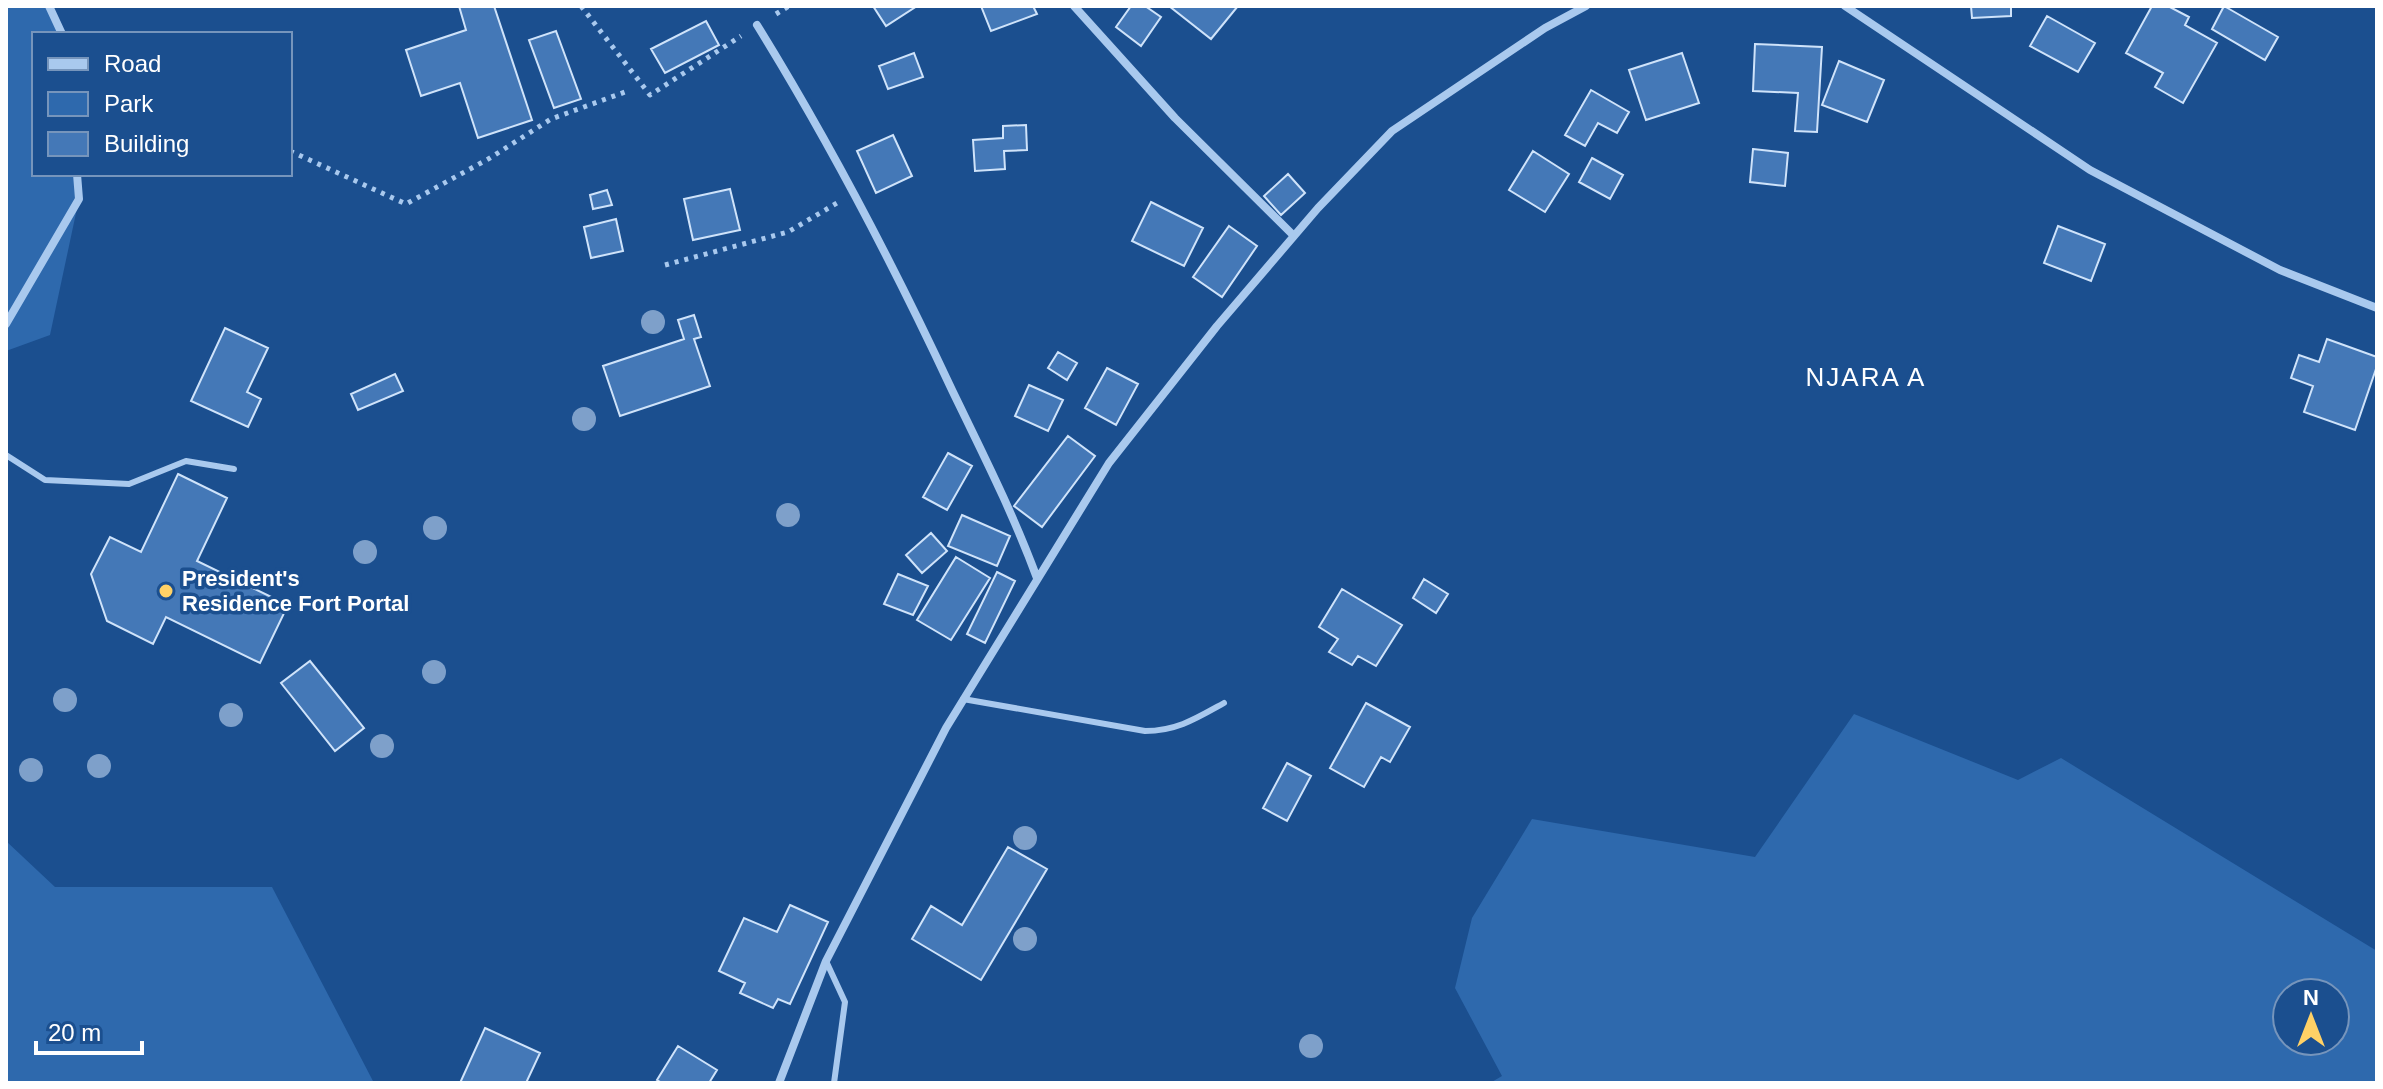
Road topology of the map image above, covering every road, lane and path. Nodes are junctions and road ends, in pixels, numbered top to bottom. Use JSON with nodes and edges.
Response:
{"nodes":[{"id":1,"x":49,"y":6,"type":"edge"},
{"id":2,"x":581,"y":6,"type":"edge"},
{"id":3,"x":789,"y":6,"type":"edge"},
{"id":4,"x":1074,"y":6,"type":"edge"},
{"id":5,"x":1586,"y":6,"type":"edge"},
{"id":6,"x":1845,"y":6,"type":"edge"},
{"id":7,"x":757,"y":25,"type":"junction"},
{"id":8,"x":61,"y":32,"type":"edge"},
{"id":9,"x":625,"y":92,"type":"dead end"},
{"id":10,"x":292,"y":152,"type":"edge"},
{"id":11,"x":77,"y":176,"type":"edge"},
{"id":12,"x":856,"y":193,"type":"junction"},
{"id":13,"x":1294,"y":236,"type":"junction"},
{"id":14,"x":665,"y":265,"type":"dead end"},
{"id":15,"x":2377,"y":308,"type":"edge"},
{"id":16,"x":6,"y":324,"type":"edge"},
{"id":17,"x":6,"y":455,"type":"edge"},
{"id":18,"x":234,"y":469,"type":"dead end"},
{"id":19,"x":1037,"y":578,"type":"junction"},
{"id":20,"x":963,"y":699,"type":"junction"},
{"id":21,"x":1224,"y":703,"type":"dead end"},
{"id":22,"x":826,"y":961,"type":"junction"},
{"id":23,"x":779,"y":1083,"type":"edge"},
{"id":24,"x":834,"y":1083,"type":"edge"}],
"edges":[{"from":1,"to":8,"type":"street"},
{"from":2,"to":7,"type":"path"},
{"from":3,"to":7,"type":"path"},
{"from":4,"to":13,"type":"street"},
{"from":5,"to":13,"type":"street"},
{"from":6,"to":15,"type":"street"},
{"from":7,"to":12,"type":"street"},
{"from":9,"to":10,"type":"path"},
{"from":11,"to":16,"type":"street"},
{"from":12,"to":14,"type":"path"},
{"from":12,"to":19,"type":"street"},
{"from":13,"to":19,"type":"street"},
{"from":17,"to":18,"type":"lane"},
{"from":19,"to":20,"type":"street"},
{"from":20,"to":21,"type":"lane"},
{"from":20,"to":22,"type":"street"},
{"from":22,"to":23,"type":"street"},
{"from":22,"to":24,"type":"lane"}]}
